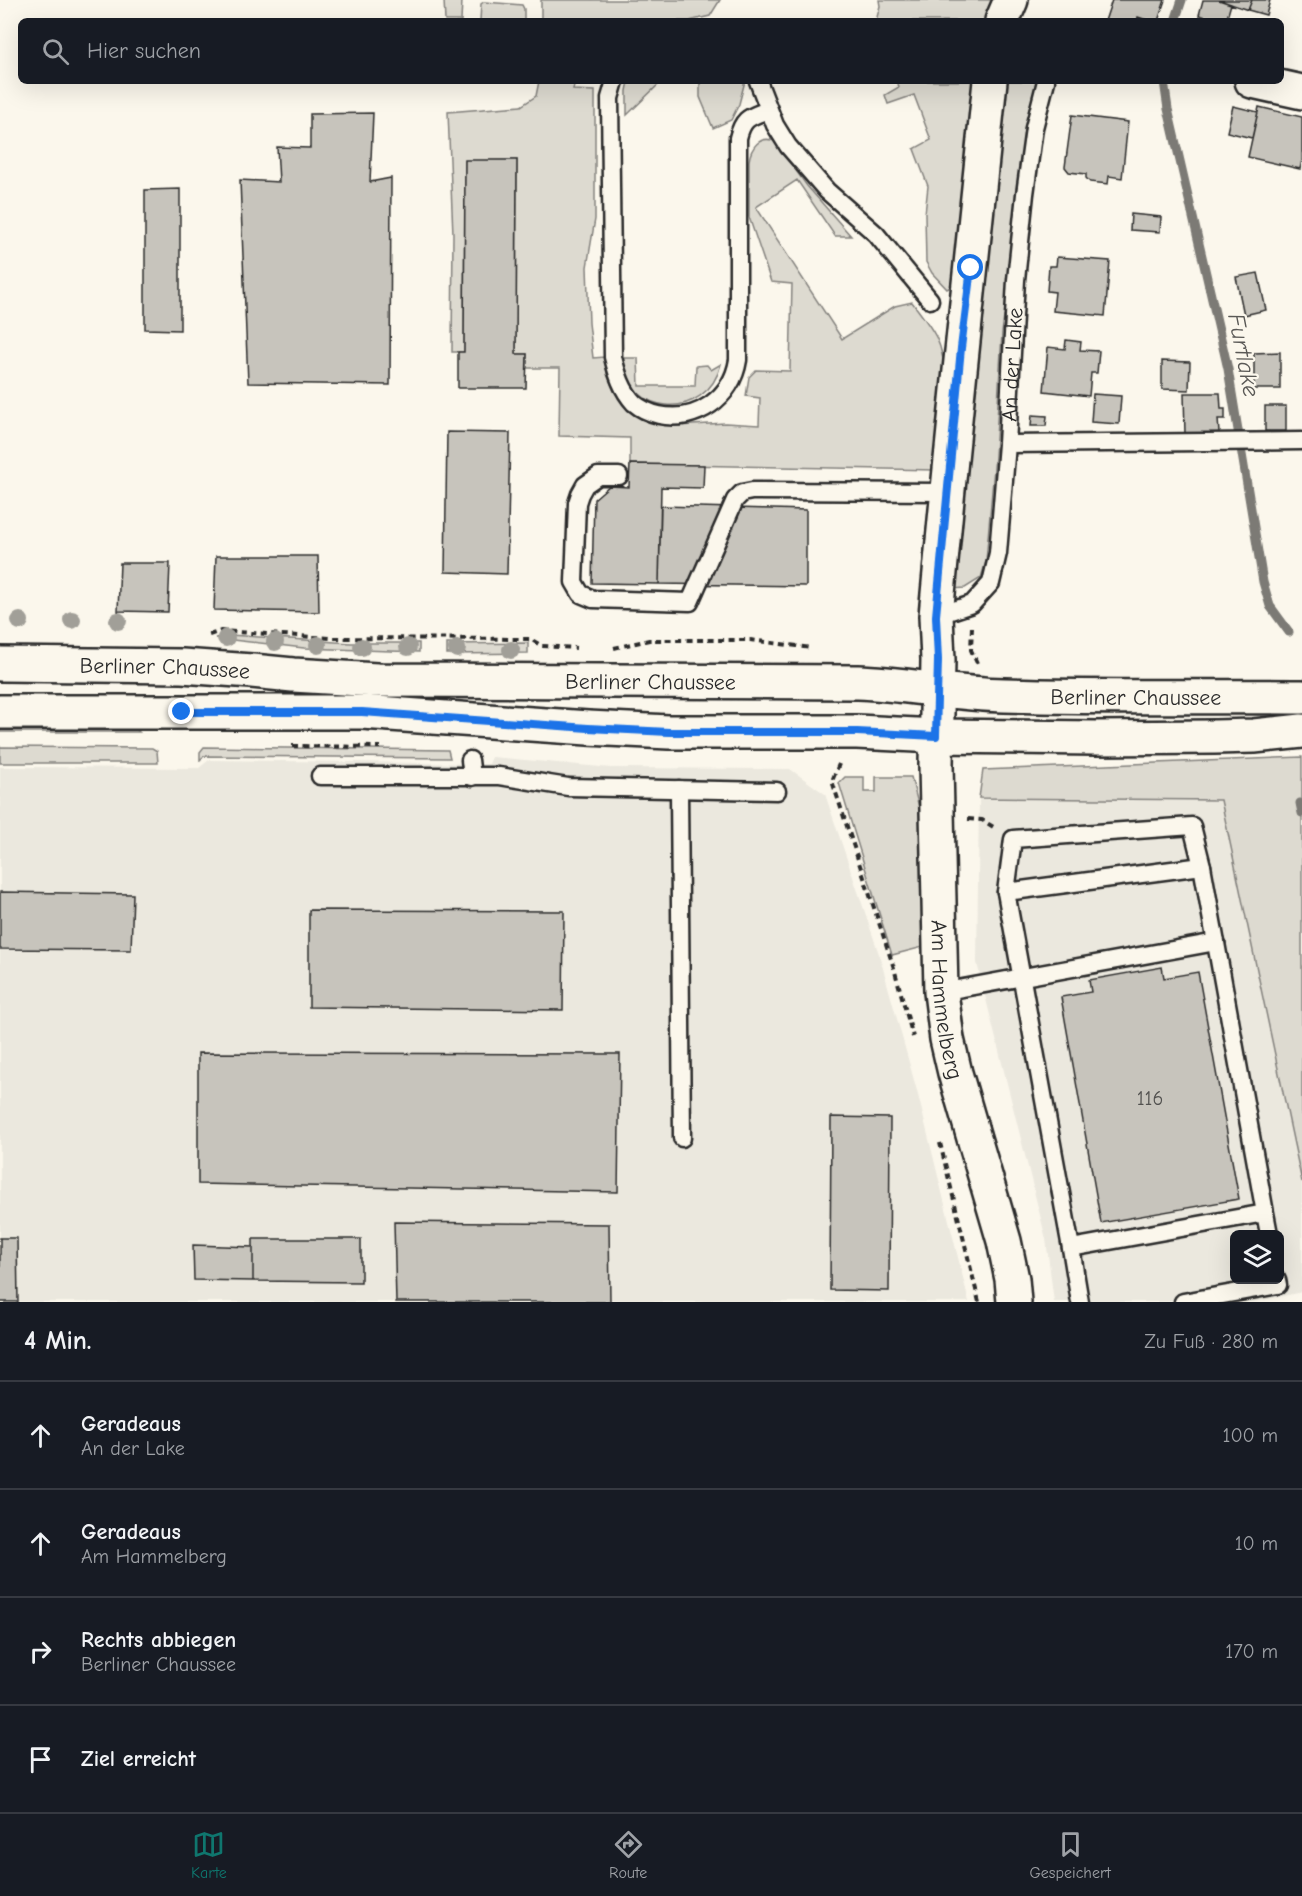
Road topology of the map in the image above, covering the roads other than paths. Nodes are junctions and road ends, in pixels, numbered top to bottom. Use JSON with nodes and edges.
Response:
{"nodes":[{"id":1,"x":1011,"y":0,"type":"edge"},
{"id":2,"x":1003,"y":18,"type":"edge"},
{"id":3,"x":614,"y":84,"type":"edge"},
{"id":4,"x":759,"y":84,"type":"edge"},
{"id":5,"x":990,"y":84,"type":"edge"},
{"id":6,"x":1045,"y":84,"type":"edge"},
{"id":7,"x":1266,"y":84,"type":"edge"},
{"id":8,"x":1302,"y":92,"type":"edge"},
{"id":9,"x":768,"y":110,"type":"junction"},
{"id":10,"x":930,"y":300,"type":"dead end"},
{"id":11,"x":1302,"y":441,"type":"edge"},
{"id":12,"x":1007,"y":444,"type":"junction"},
{"id":13,"x":619,"y":476,"type":"dead end"},
{"id":14,"x":947,"y":492,"type":"junction"},
{"id":15,"x":936,"y":616,"type":"junction"},
{"id":16,"x":0,"y":664,"type":"edge"},
{"id":17,"x":937,"y":690,"type":"junction"},
{"id":18,"x":1302,"y":697,"type":"edge"},
{"id":19,"x":0,"y":712,"type":"edge"},
{"id":20,"x":1302,"y":731,"type":"edge"},
{"id":21,"x":936,"y":736,"type":"junction"},
{"id":22,"x":320,"y":776,"type":"dead end"},
{"id":23,"x":679,"y":789,"type":"junction"},
{"id":24,"x":777,"y":791,"type":"dead end"},
{"id":25,"x":1202,"y":866,"type":"junction"},
{"id":26,"x":1006,"y":892,"type":"junction"},
{"id":27,"x":1216,"y":942,"type":"junction"},
{"id":28,"x":1021,"y":977,"type":"junction"},
{"id":29,"x":941,"y":992,"type":"junction"},
{"id":30,"x":682,"y":1138,"type":"dead end"},
{"id":31,"x":1265,"y":1213,"type":"junction"},
{"id":32,"x":1268,"y":1230,"type":"edge"},
{"id":33,"x":1071,"y":1248,"type":"junction"},
{"id":34,"x":1278,"y":1284,"type":"edge"},
{"id":35,"x":1014,"y":1302,"type":"edge"},
{"id":36,"x":1080,"y":1302,"type":"edge"},
{"id":37,"x":1183,"y":1302,"type":"edge"}],
"edges":[{"from":1,"to":2,"type":"main road"},
{"from":3,"to":9,"type":"lane"},
{"from":4,"to":9,"type":"lane"},
{"from":5,"to":14,"type":"main road"},
{"from":6,"to":12,"type":"lane","name":"An der Lake"},
{"from":7,"to":8,"type":"main road"},
{"from":9,"to":10,"type":"lane"},
{"from":11,"to":12,"type":"lane"},
{"from":12,"to":15,"type":"lane","name":"An der Lake"},
{"from":13,"to":14,"type":"lane"},
{"from":14,"to":15,"type":"main road"},
{"from":15,"to":17,"type":"main road"},
{"from":16,"to":17,"type":"main road","name":"Berliner Chaussee"},
{"from":17,"to":18,"type":"main road","name":"Berliner Chaussee"},
{"from":17,"to":21,"type":"main road","name":"Am Hammelberg"},
{"from":19,"to":21,"type":"main road","name":"Berliner Chaussee"},
{"from":20,"to":21,"type":"main road","name":"Berliner Chaussee"},
{"from":21,"to":29,"type":"main road","name":"Am Hammelberg"},
{"from":22,"to":23,"type":"lane"},
{"from":23,"to":24,"type":"lane"},
{"from":23,"to":30,"type":"lane"},
{"from":25,"to":26,"type":"lane"},
{"from":25,"to":26,"type":"lane"},
{"from":25,"to":27,"type":"lane"},
{"from":26,"to":28,"type":"lane"},
{"from":27,"to":28,"type":"lane"},
{"from":27,"to":31,"type":"lane"},
{"from":28,"to":29,"type":"lane"},
{"from":28,"to":33,"type":"lane"},
{"from":29,"to":35,"type":"main road","name":"Am Hammelberg"},
{"from":31,"to":32,"type":"lane"},
{"from":31,"to":33,"type":"lane"},
{"from":33,"to":36,"type":"lane"},
{"from":34,"to":37,"type":"lane"}]}
